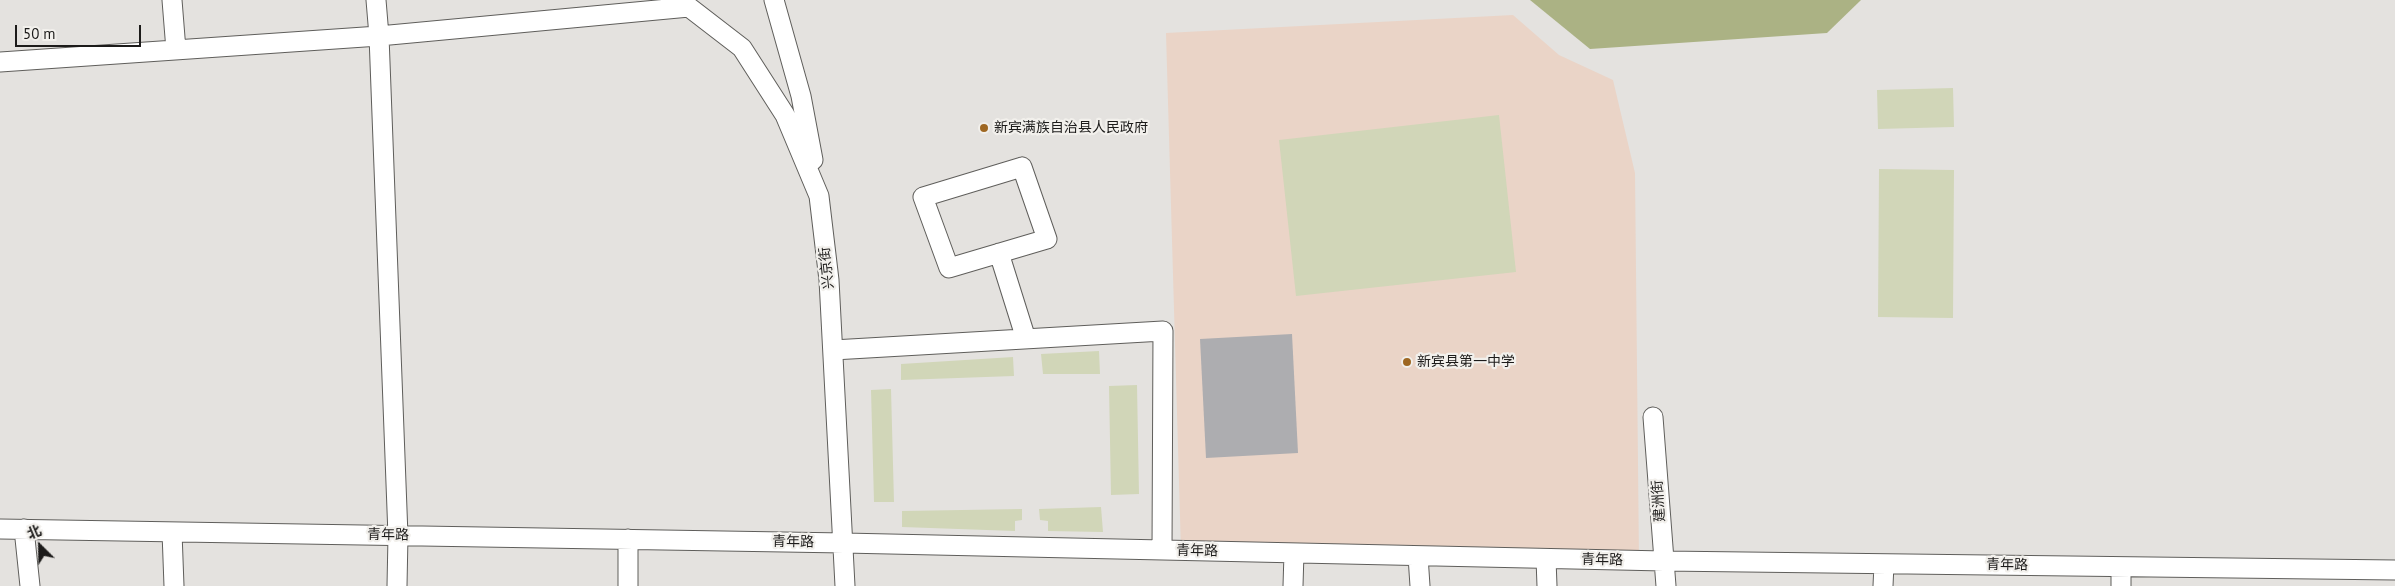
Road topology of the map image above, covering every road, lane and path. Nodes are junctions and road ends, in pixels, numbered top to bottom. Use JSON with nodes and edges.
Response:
{"nodes":[{"id":1,"x":172,"y":0,"type":"edge"},
{"id":2,"x":376,"y":0,"type":"edge"},
{"id":3,"x":774,"y":0,"type":"edge"},
{"id":4,"x":684,"y":4,"type":"edge"},
{"id":5,"x":379,"y":36,"type":"junction"},
{"id":6,"x":176,"y":50,"type":"junction"},
{"id":7,"x":0,"y":62,"type":"edge"},
{"id":8,"x":819,"y":196,"type":"junction"},
{"id":9,"x":999,"y":253,"type":"junction"},
{"id":10,"x":1026,"y":339,"type":"junction"},
{"id":11,"x":833,"y":350,"type":"junction"},
{"id":12,"x":1652,"y":417,"type":"dead end"},
{"id":13,"x":0,"y":529,"type":"edge"},
{"id":14,"x":24,"y":529,"type":"junction"},
{"id":15,"x":172,"y":532,"type":"junction"},
{"id":16,"x":398,"y":536,"type":"junction"},
{"id":17,"x":628,"y":539,"type":"junction"},
{"id":18,"x":844,"y":543,"type":"junction"},
{"id":19,"x":1162,"y":550,"type":"junction"},
{"id":20,"x":1294,"y":553,"type":"junction"},
{"id":21,"x":1418,"y":556,"type":"junction"},
{"id":22,"x":1546,"y":559,"type":"junction"},
{"id":23,"x":1664,"y":561,"type":"junction"},
{"id":24,"x":1884,"y":564,"type":"junction"},
{"id":25,"x":2121,"y":567,"type":"junction"},
{"id":26,"x":2395,"y":570,"type":"edge"},
{"id":27,"x":30,"y":586,"type":"edge"},
{"id":28,"x":174,"y":586,"type":"edge"},
{"id":29,"x":397,"y":586,"type":"edge"},
{"id":30,"x":628,"y":586,"type":"edge"},
{"id":31,"x":845,"y":586,"type":"edge"},
{"id":32,"x":1293,"y":586,"type":"edge"},
{"id":33,"x":1420,"y":586,"type":"edge"},
{"id":34,"x":1546,"y":586,"type":"edge"},
{"id":35,"x":1666,"y":586,"type":"edge"},
{"id":36,"x":1883,"y":586,"type":"edge"},
{"id":37,"x":2121,"y":586,"type":"edge"}],
"edges":[{"from":1,"to":6,"type":"street"},
{"from":2,"to":5,"type":"street"},
{"from":3,"to":8,"type":"street"},
{"from":4,"to":5,"type":"street"},
{"from":4,"to":8,"type":"street","name":"兴京街"},
{"from":5,"to":6,"type":"street"},
{"from":5,"to":16,"type":"street"},
{"from":6,"to":7,"type":"street"},
{"from":8,"to":11,"type":"street","name":"兴京街"},
{"from":9,"to":9,"type":"street"},
{"from":9,"to":10,"type":"street"},
{"from":10,"to":11,"type":"street"},
{"from":10,"to":19,"type":"street"},
{"from":11,"to":18,"type":"street","name":"兴京街"},
{"from":12,"to":23,"type":"street","name":"建洲街"},
{"from":13,"to":14,"type":"street","name":"青年路"},
{"from":14,"to":15,"type":"street","name":"青年路"},
{"from":14,"to":27,"type":"street"},
{"from":15,"to":16,"type":"street","name":"青年路"},
{"from":15,"to":28,"type":"street"},
{"from":16,"to":17,"type":"street","name":"青年路"},
{"from":16,"to":29,"type":"street"},
{"from":17,"to":18,"type":"street","name":"青年路"},
{"from":17,"to":30,"type":"street"},
{"from":18,"to":19,"type":"street","name":"青年路"},
{"from":18,"to":31,"type":"street","name":"兴京街"},
{"from":19,"to":20,"type":"street","name":"青年路"},
{"from":20,"to":21,"type":"street","name":"青年路"},
{"from":20,"to":32,"type":"street"},
{"from":21,"to":22,"type":"street","name":"青年路"},
{"from":21,"to":33,"type":"street"},
{"from":22,"to":23,"type":"street","name":"青年路"},
{"from":22,"to":34,"type":"street"},
{"from":23,"to":24,"type":"street","name":"青年路"},
{"from":23,"to":35,"type":"street","name":"建洲街"},
{"from":24,"to":25,"type":"street","name":"青年路"},
{"from":24,"to":36,"type":"street"},
{"from":25,"to":26,"type":"street","name":"青年路"},
{"from":25,"to":37,"type":"street"}]}
